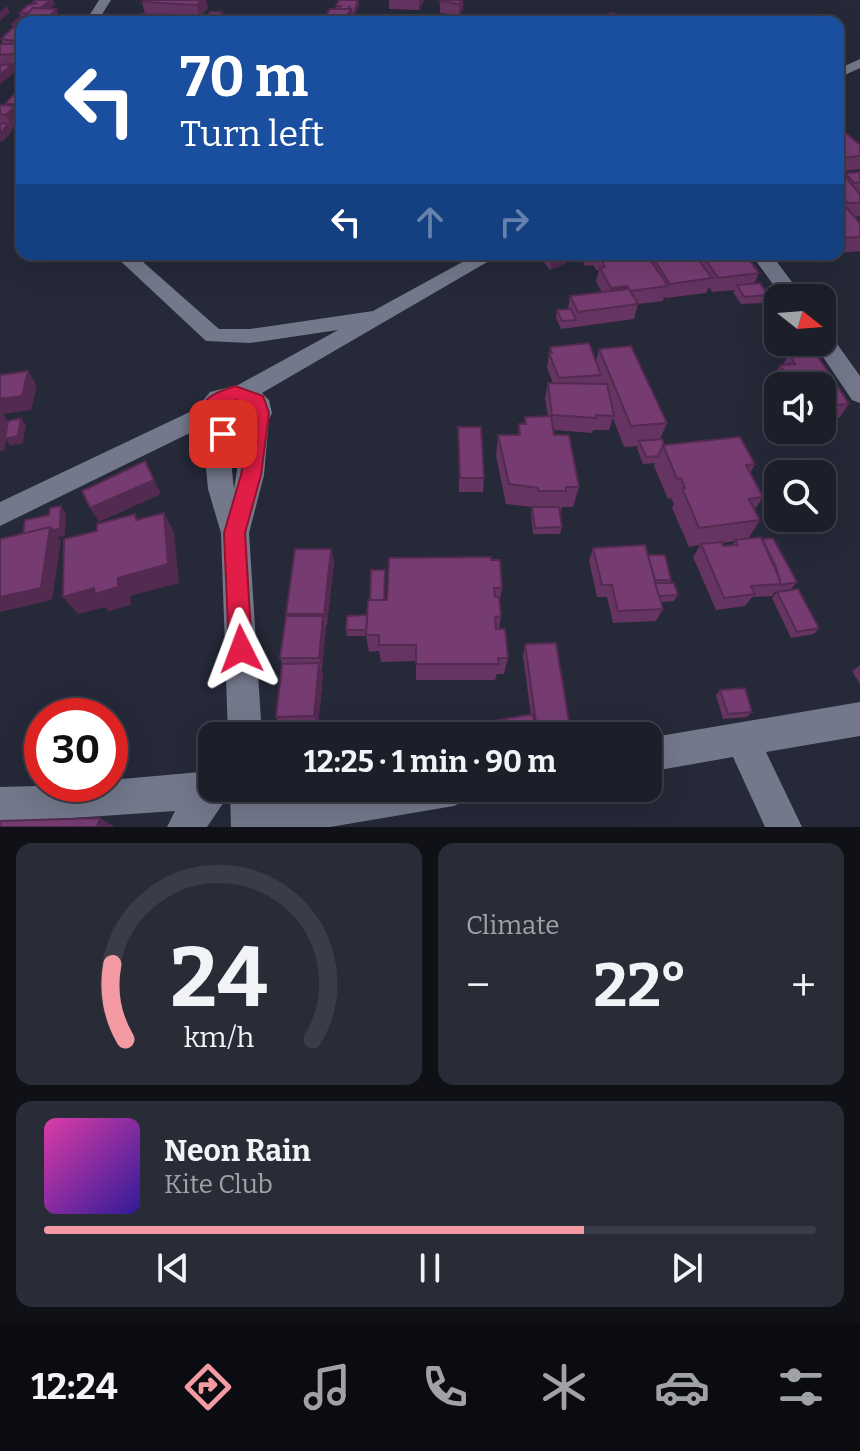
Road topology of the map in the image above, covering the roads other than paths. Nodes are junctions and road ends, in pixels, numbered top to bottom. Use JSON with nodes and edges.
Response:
{"nodes":[{"id":1,"x":130,"y":260,"type":"edge"},
{"id":2,"x":480,"y":260,"type":"edge"},
{"id":3,"x":766,"y":260,"type":"edge"},
{"id":4,"x":784,"y":284,"type":"edge"},
{"id":5,"x":380,"y":317,"type":"junction"},
{"id":6,"x":834,"y":356,"type":"edge"},
{"id":7,"x":243,"y":393,"type":"junction"},
{"id":8,"x":860,"y":394,"type":"edge"},
{"id":9,"x":257,"y":420,"type":"junction"},
{"id":10,"x":210,"y":423,"type":"junction"},
{"id":11,"x":0,"y":515,"type":"edge"},
{"id":12,"x":235,"y":533,"type":"junction"},
{"id":13,"x":860,"y":719,"type":"edge"},
{"id":14,"x":244,"y":722,"type":"edge"},
{"id":15,"x":742,"y":739,"type":"junction"},
{"id":16,"x":662,"y":753,"type":"edge"},
{"id":17,"x":198,"y":791,"type":"edge"},
{"id":18,"x":203,"y":802,"type":"edge"},
{"id":19,"x":339,"y":802,"type":"edge"},
{"id":20,"x":0,"y":805,"type":"edge"},
{"id":21,"x":248,"y":813,"type":"edge"},
{"id":22,"x":185,"y":827,"type":"edge"},
{"id":23,"x":784,"y":827,"type":"edge"}],
"edges":[{"from":1,"to":5,"type":"street"},
{"from":2,"to":5,"type":"street"},
{"from":3,"to":4,"type":"street"},
{"from":5,"to":7,"type":"street"},
{"from":6,"to":8,"type":"street"},
{"from":7,"to":9,"type":"street"},
{"from":7,"to":10,"type":"street"},
{"from":9,"to":10,"type":"street"},
{"from":9,"to":12,"type":"street"},
{"from":10,"to":11,"type":"street"},
{"from":10,"to":12,"type":"street"},
{"from":12,"to":14,"type":"street"},
{"from":13,"to":15,"type":"street"},
{"from":15,"to":16,"type":"street"},
{"from":15,"to":23,"type":"street"},
{"from":17,"to":20,"type":"street"},
{"from":18,"to":22,"type":"street"},
{"from":19,"to":21,"type":"street"}]}
